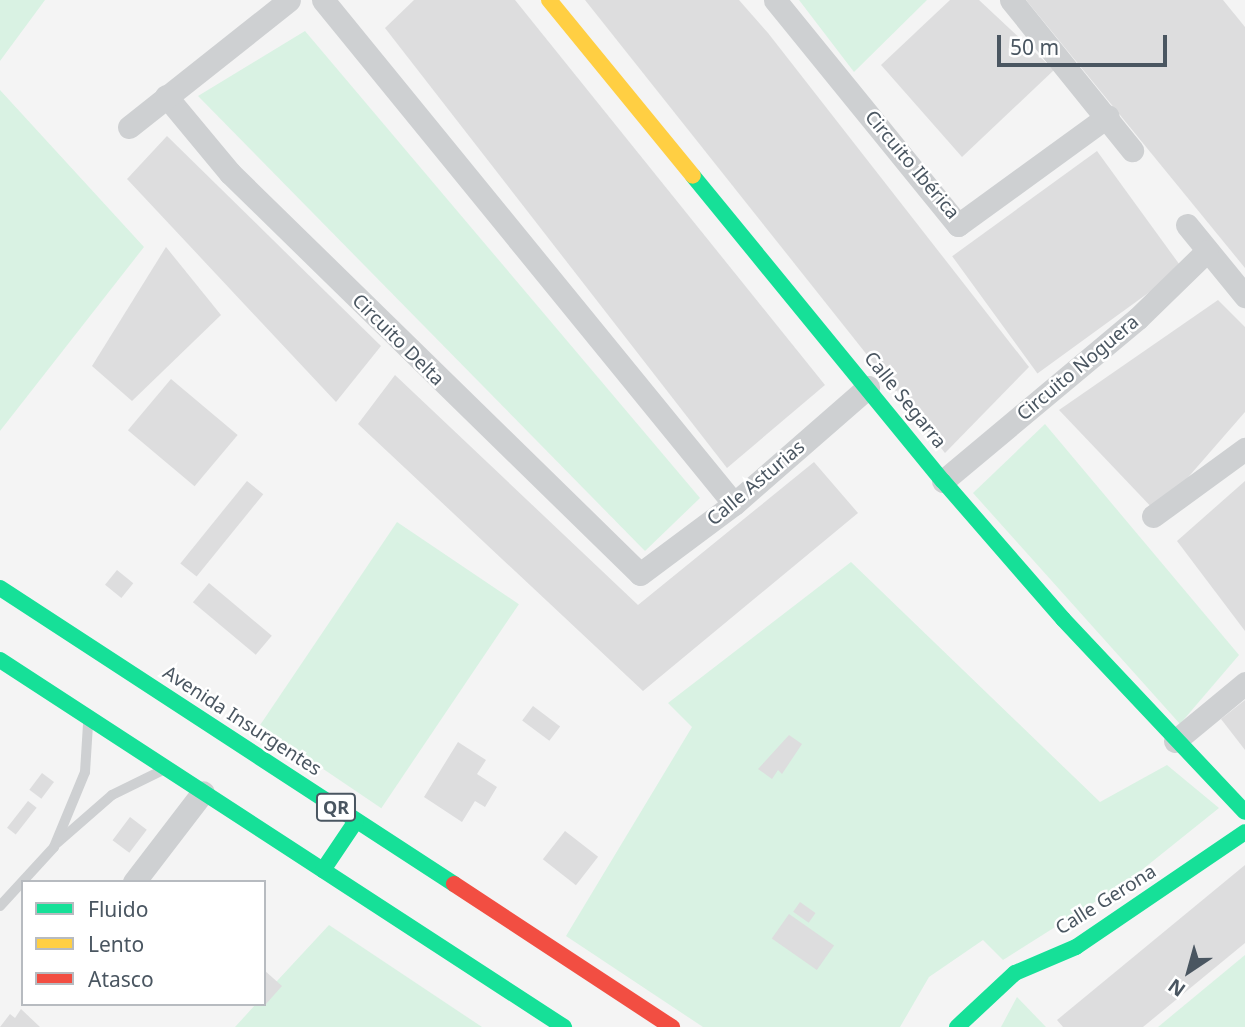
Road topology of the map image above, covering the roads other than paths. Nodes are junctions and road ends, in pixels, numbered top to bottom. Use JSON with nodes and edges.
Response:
{"nodes":[{"id":1,"x":289,"y":0,"type":"edge"},
{"id":2,"x":323,"y":0,"type":"edge"},
{"id":3,"x":549,"y":0,"type":"edge"},
{"id":4,"x":775,"y":0,"type":"edge"},
{"id":5,"x":1011,"y":0,"type":"edge"},
{"id":6,"x":166,"y":96,"type":"junction"},
{"id":7,"x":1108,"y":116,"type":"junction"},
{"id":8,"x":129,"y":127,"type":"dead end"},
{"id":9,"x":1132,"y":150,"type":"dead end"},
{"id":10,"x":1187,"y":225,"type":"dead end"},
{"id":11,"x":1207,"y":251,"type":"junction"},
{"id":12,"x":1245,"y":296,"type":"edge"},
{"id":13,"x":868,"y":387,"type":"junction"},
{"id":14,"x":1245,"y":449,"type":"edge"},
{"id":15,"x":943,"y":481,"type":"junction"},
{"id":16,"x":734,"y":504,"type":"junction"},
{"id":17,"x":1153,"y":516,"type":"dead end"},
{"id":18,"x":640,"y":574,"type":"joint"},
{"id":19,"x":0,"y":588,"type":"edge"},
{"id":20,"x":0,"y":660,"type":"edge"},
{"id":21,"x":1245,"y":683,"type":"edge"},
{"id":22,"x":88,"y":718,"type":"junction"},
{"id":23,"x":1175,"y":741,"type":"junction"},
{"id":24,"x":167,"y":769,"type":"junction"},
{"id":25,"x":203,"y":792,"type":"junction"},
{"id":26,"x":1245,"y":812,"type":"edge"},
{"id":27,"x":356,"y":821,"type":"junction"},
{"id":28,"x":1245,"y":832,"type":"edge"},
{"id":29,"x":54,"y":847,"type":"junction"},
{"id":30,"x":323,"y":870,"type":"junction"},
{"id":31,"x":24,"y":880,"type":"edge"},
{"id":32,"x":136,"y":880,"type":"edge"},
{"id":33,"x":21,"y":883,"type":"edge"},
{"id":34,"x":0,"y":906,"type":"edge"},
{"id":35,"x":564,"y":1027,"type":"edge"},
{"id":36,"x":672,"y":1027,"type":"edge"},
{"id":37,"x":957,"y":1027,"type":"edge"}],
"edges":[{"from":1,"to":6,"type":"street"},
{"from":2,"to":16,"type":"street"},
{"from":3,"to":13,"type":"main road","name":"Calle Segarra"},
{"from":4,"to":7,"type":"street","name":"Circuito Ibérica"},
{"from":5,"to":7,"type":"street"},
{"from":6,"to":8,"type":"street"},
{"from":6,"to":18,"type":"street","name":"Circuito Delta"},
{"from":7,"to":9,"type":"street"},
{"from":10,"to":11,"type":"street"},
{"from":11,"to":12,"type":"street"},
{"from":11,"to":15,"type":"street","name":"Circuito Noguera"},
{"from":13,"to":15,"type":"main road","name":"Calle Segarra"},
{"from":13,"to":16,"type":"street","name":"Calle Asturias"},
{"from":14,"to":17,"type":"street"},
{"from":15,"to":23,"type":"main road","name":"Calle Segarra"},
{"from":16,"to":18,"type":"street","name":"Calle Asturias"},
{"from":19,"to":27,"type":"main road","name":"Avenida Insurgentes","number":"QR"},
{"from":20,"to":22,"type":"main road"},
{"from":21,"to":23,"type":"street"},
{"from":22,"to":24,"type":"main road"},
{"from":22,"to":29,"type":"lane"},
{"from":23,"to":26,"type":"main road","name":"Calle Segarra"},
{"from":24,"to":25,"type":"main road"},
{"from":24,"to":29,"type":"lane"},
{"from":25,"to":30,"type":"main road"},
{"from":25,"to":32,"type":"street"},
{"from":27,"to":30,"type":"main road"},
{"from":27,"to":36,"type":"main road","name":"Avenida Insurgentes","number":"QR"},
{"from":28,"to":37,"type":"main road","name":"Calle Gerona"},
{"from":29,"to":31,"type":"lane"},
{"from":30,"to":35,"type":"main road"},
{"from":33,"to":34,"type":"lane"}]}
